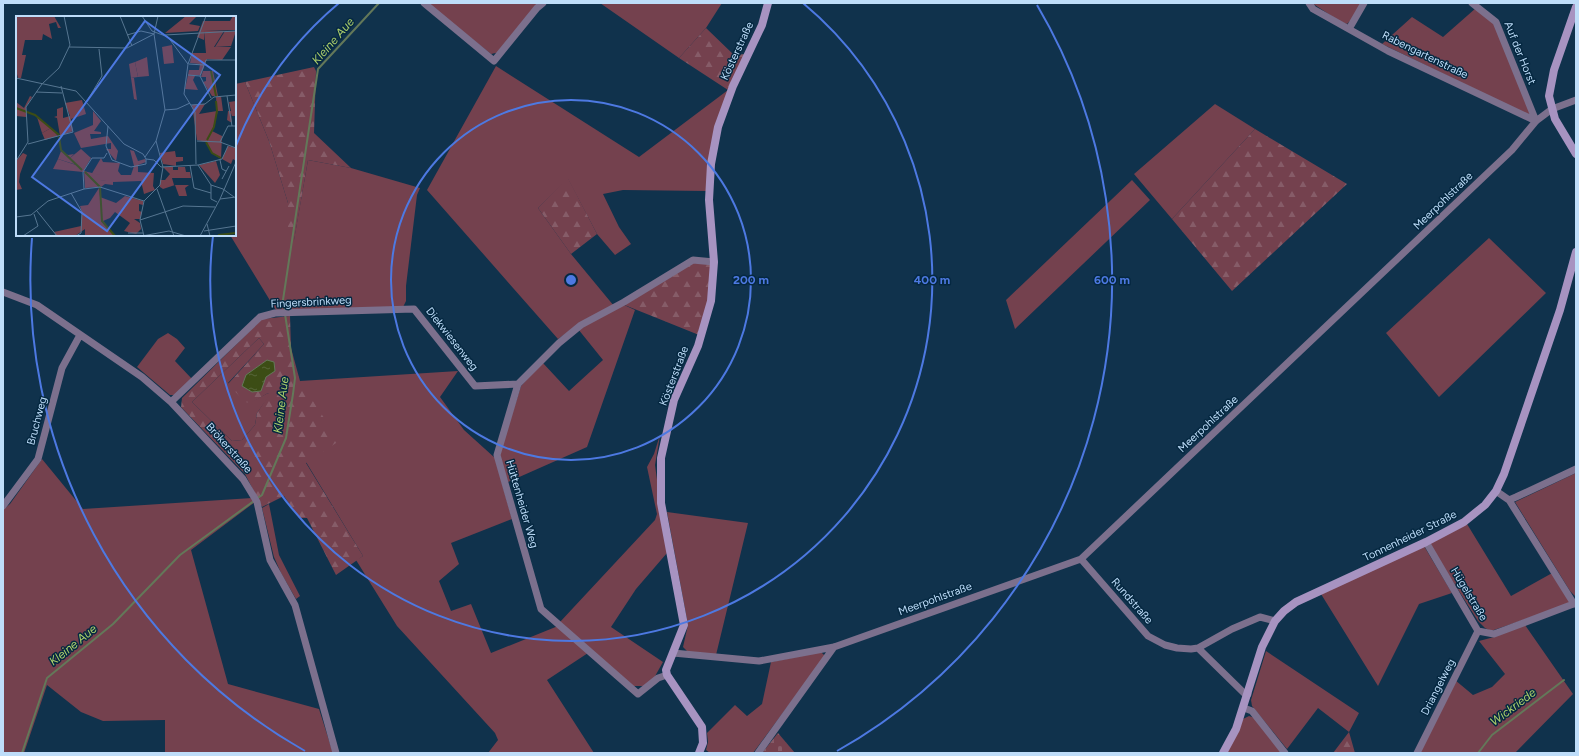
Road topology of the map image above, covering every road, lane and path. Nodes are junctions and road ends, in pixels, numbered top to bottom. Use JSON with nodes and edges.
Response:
{"nodes":[{"id":1,"x":424,"y":3,"type":"edge"},
{"id":2,"x":543,"y":3,"type":"edge"},
{"id":3,"x":768,"y":3,"type":"edge"},
{"id":4,"x":1309,"y":3,"type":"edge"},
{"id":5,"x":1364,"y":3,"type":"edge"},
{"id":6,"x":1472,"y":3,"type":"edge"},
{"id":7,"x":1576,"y":7,"type":"edge"},
{"id":8,"x":1349,"y":29,"type":"junction"},
{"id":9,"x":1576,"y":100,"type":"edge"},
{"id":10,"x":1552,"y":109,"type":"junction"},
{"id":11,"x":1536,"y":120,"type":"junction"},
{"id":12,"x":1576,"y":154,"type":"edge"},
{"id":13,"x":1576,"y":252,"type":"edge"},
{"id":14,"x":714,"y":262,"type":"junction"},
{"id":15,"x":3,"y":292,"type":"edge"},
{"id":16,"x":414,"y":309,"type":"joint"},
{"id":17,"x":80,"y":335,"type":"junction"},
{"id":18,"x":518,"y":384,"type":"junction"},
{"id":19,"x":171,"y":402,"type":"junction"},
{"id":20,"x":1576,"y":469,"type":"edge"},
{"id":21,"x":1496,"y":491,"type":"junction"},
{"id":22,"x":1509,"y":500,"type":"junction"},
{"id":23,"x":3,"y":506,"type":"edge"},
{"id":24,"x":1426,"y":542,"type":"junction"},
{"id":25,"x":1081,"y":559,"type":"junction"},
{"id":26,"x":1575,"y":603,"type":"edge"},
{"id":27,"x":1275,"y":621,"type":"junction"},
{"id":28,"x":1478,"y":631,"type":"junction"},
{"id":29,"x":834,"y":647,"type":"junction"},
{"id":30,"x":1198,"y":648,"type":"junction"},
{"id":31,"x":673,"y":653,"type":"junction"},
{"id":32,"x":667,"y":675,"type":"junction"},
{"id":33,"x":1248,"y":694,"type":"junction"},
{"id":34,"x":1244,"y":708,"type":"junction"},
{"id":35,"x":336,"y":753,"type":"edge"},
{"id":36,"x":699,"y":753,"type":"edge"},
{"id":37,"x":758,"y":753,"type":"edge"},
{"id":38,"x":1223,"y":753,"type":"edge"},
{"id":39,"x":1285,"y":753,"type":"edge"},
{"id":40,"x":1417,"y":753,"type":"edge"}],
"edges":[{"from":1,"to":2,"type":"street"},
{"from":3,"to":14,"type":"street","name":"Kösterstraße"},
{"from":4,"to":8,"type":"street","name":"Rabengartenstraße"},
{"from":5,"to":8,"type":"street"},
{"from":6,"to":11,"type":"street","name":"Auf der Horst"},
{"from":7,"to":10,"type":"street"},
{"from":8,"to":11,"type":"street","name":"Rabengartenstraße"},
{"from":9,"to":10,"type":"street","name":"Meerpohlstraße"},
{"from":10,"to":11,"type":"street","name":"Meerpohlstraße"},
{"from":10,"to":12,"type":"street"},
{"from":11,"to":25,"type":"street","name":"Meerpohlstraße"},
{"from":13,"to":21,"type":"street","name":"Tonnenheider Straße"},
{"from":14,"to":18,"type":"street","name":"Hüttenheider Weg"},
{"from":14,"to":31,"type":"street","name":"Kösterstraße"},
{"from":15,"to":17,"type":"street","name":"Brökerstraße"},
{"from":16,"to":18,"type":"street","name":"Diekwiesenweg"},
{"from":16,"to":19,"type":"street","name":"Fingersbrinkweg"},
{"from":17,"to":19,"type":"street","name":"Brökerstraße"},
{"from":17,"to":23,"type":"street","name":"Bruchweg"},
{"from":18,"to":32,"type":"street","name":"Hüttenheider Weg"},
{"from":19,"to":35,"type":"street","name":"Brökerstraße"},
{"from":20,"to":22,"type":"street"},
{"from":21,"to":22,"type":"street"},
{"from":21,"to":24,"type":"street","name":"Tonnenheider Straße"},
{"from":22,"to":26,"type":"street"},
{"from":24,"to":27,"type":"street","name":"Tonnenheider Straße"},
{"from":24,"to":28,"type":"street","name":"Hügelstraße"},
{"from":25,"to":29,"type":"street","name":"Meerpohlstraße"},
{"from":25,"to":30,"type":"street","name":"Rundstraße"},
{"from":26,"to":28,"type":"street","name":"Hügelstraße"},
{"from":27,"to":30,"type":"street","name":"Rundstraße"},
{"from":27,"to":33,"type":"street","name":"Tonnenheider Straße"},
{"from":28,"to":40,"type":"street","name":"Driangelweg"},
{"from":29,"to":31,"type":"street","name":"Meerpohlstraße"},
{"from":29,"to":37,"type":"street"},
{"from":30,"to":33,"type":"street"},
{"from":31,"to":32,"type":"street","name":"Kösterstraße"},
{"from":32,"to":36,"type":"street"},
{"from":33,"to":34,"type":"street","name":"Tonnenheider Straße"},
{"from":34,"to":38,"type":"street","name":"Tonnenheider Straße"},
{"from":34,"to":39,"type":"street"}]}
